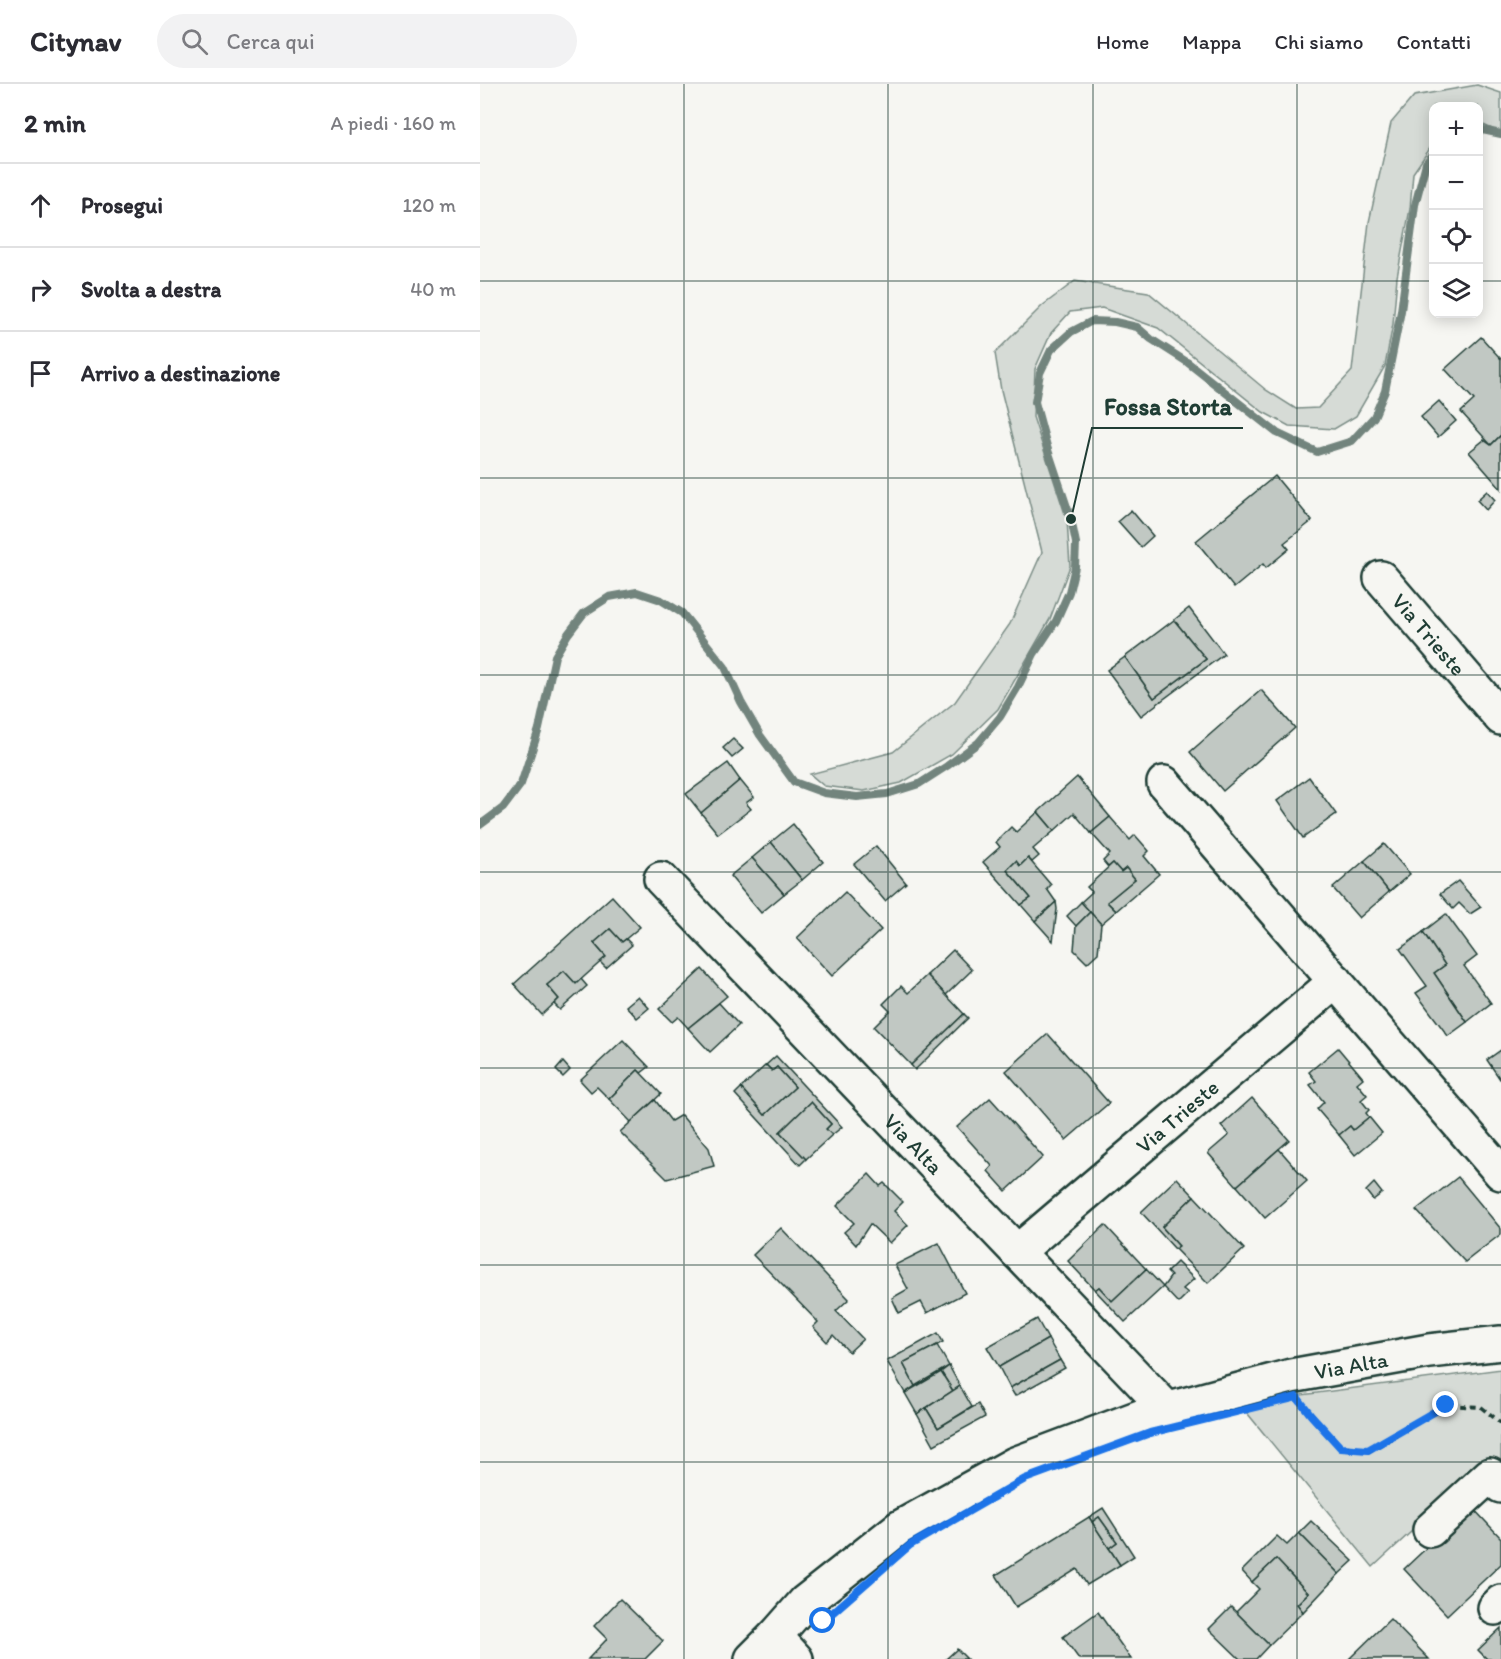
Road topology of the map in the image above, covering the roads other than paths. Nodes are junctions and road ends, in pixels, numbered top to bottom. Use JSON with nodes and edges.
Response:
{"nodes":[{"id":1,"x":1381,"y":579,"type":"dead end"},
{"id":2,"x":1501,"y":718,"type":"edge"},
{"id":3,"x":1164,"y":783,"type":"dead end"},
{"id":4,"x":661,"y":879,"type":"dead end"},
{"id":5,"x":1336,"y":981,"type":"junction"},
{"id":6,"x":1501,"y":1173,"type":"edge"},
{"id":7,"x":1017,"y":1252,"type":"junction"},
{"id":8,"x":1501,"y":1343,"type":"edge"},
{"id":9,"x":1168,"y":1410,"type":"junction"},
{"id":10,"x":1501,"y":1486,"type":"edge"},
{"id":11,"x":1430,"y":1530,"type":"dead end"},
{"id":12,"x":786,"y":1648,"type":"edge"},
{"id":13,"x":752,"y":1659,"type":"edge"}],
"edges":[{"from":1,"to":2,"type":"main road","name":"Via Trieste"},
{"from":3,"to":5,"type":"main road"},
{"from":4,"to":7,"type":"main road","name":"Via Alta"},
{"from":5,"to":6,"type":"main road"},
{"from":5,"to":7,"type":"main road","name":"Via Trieste"},
{"from":7,"to":9,"type":"main road","name":"Via Alta"},
{"from":8,"to":9,"type":"main road","name":"Via Alta"},
{"from":9,"to":12,"type":"main road","name":"Via Alta"},
{"from":10,"to":11,"type":"main road"},
{"from":12,"to":13,"type":"main road","name":"Via Alta"}]}
